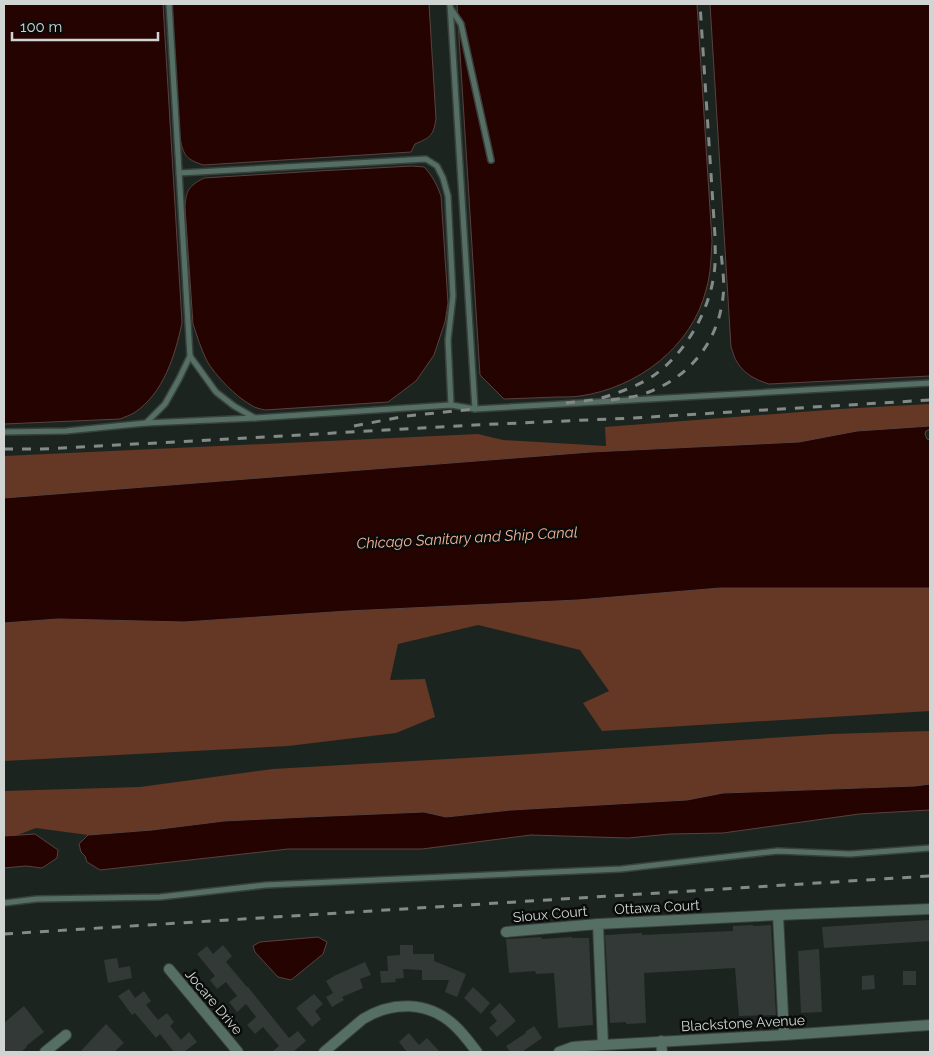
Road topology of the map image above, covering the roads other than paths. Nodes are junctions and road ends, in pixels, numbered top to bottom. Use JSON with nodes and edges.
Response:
{"nodes":[{"id":1,"x":169,"y":4,"type":"edge"},
{"id":2,"x":451,"y":6,"type":"edge"},
{"id":3,"x":491,"y":160,"type":"dead end"},
{"id":4,"x":179,"y":173,"type":"junction"},
{"id":5,"x":190,"y":356,"type":"junction"},
{"id":6,"x":930,"y":383,"type":"edge"},
{"id":7,"x":451,"y":405,"type":"junction"},
{"id":8,"x":475,"y":409,"type":"junction"},
{"id":9,"x":256,"y":418,"type":"junction"},
{"id":10,"x":146,"y":423,"type":"junction"},
{"id":11,"x":4,"y":432,"type":"edge"},
{"id":12,"x":930,"y":848,"type":"edge"},
{"id":13,"x":4,"y":904,"type":"edge"},
{"id":14,"x":930,"y":909,"type":"edge"},
{"id":15,"x":778,"y":915,"type":"junction"},
{"id":16,"x":598,"y":924,"type":"junction"},
{"id":17,"x":506,"y":932,"type":"dead end"},
{"id":18,"x":169,"y":969,"type":"dead end"},
{"id":19,"x":930,"y":1025,"type":"edge"},
{"id":20,"x":66,"y":1035,"type":"dead end"},
{"id":21,"x":784,"y":1035,"type":"junction"},
{"id":22,"x":662,"y":1041,"type":"junction"},
{"id":23,"x":603,"y":1044,"type":"junction"},
{"id":24,"x":45,"y":1052,"type":"edge"},
{"id":25,"x":238,"y":1052,"type":"edge"},
{"id":26,"x":324,"y":1052,"type":"edge"},
{"id":27,"x":477,"y":1052,"type":"edge"},
{"id":28,"x":559,"y":1052,"type":"edge"},
{"id":29,"x":662,"y":1052,"type":"edge"}],
"edges":[{"from":1,"to":4,"type":"lane"},
{"from":2,"to":3,"type":"lane"},
{"from":2,"to":8,"type":"lane"},
{"from":4,"to":5,"type":"lane"},
{"from":4,"to":7,"type":"lane"},
{"from":5,"to":9,"type":"lane"},
{"from":5,"to":10,"type":"lane"},
{"from":6,"to":8,"type":"lane"},
{"from":7,"to":8,"type":"lane"},
{"from":7,"to":9,"type":"lane"},
{"from":9,"to":10,"type":"lane"},
{"from":10,"to":11,"type":"lane"},
{"from":12,"to":13,"type":"lane"},
{"from":14,"to":15,"type":"street","name":"Ottawa Court"},
{"from":15,"to":16,"type":"street","name":"Ottawa Court"},
{"from":15,"to":21,"type":"street"},
{"from":16,"to":17,"type":"street","name":"Sioux Court"},
{"from":16,"to":23,"type":"street","name":"Ottawa Court"},
{"from":18,"to":25,"type":"street","name":"Jocare Drive"},
{"from":19,"to":21,"type":"street","name":"Blackstone Avenue"},
{"from":20,"to":24,"type":"street"},
{"from":21,"to":22,"type":"street","name":"Blackstone Avenue"},
{"from":22,"to":23,"type":"street","name":"Blackstone Avenue"},
{"from":22,"to":29,"type":"street"},
{"from":23,"to":28,"type":"street","name":"Blackstone Avenue"},
{"from":26,"to":27,"type":"street"}]}
